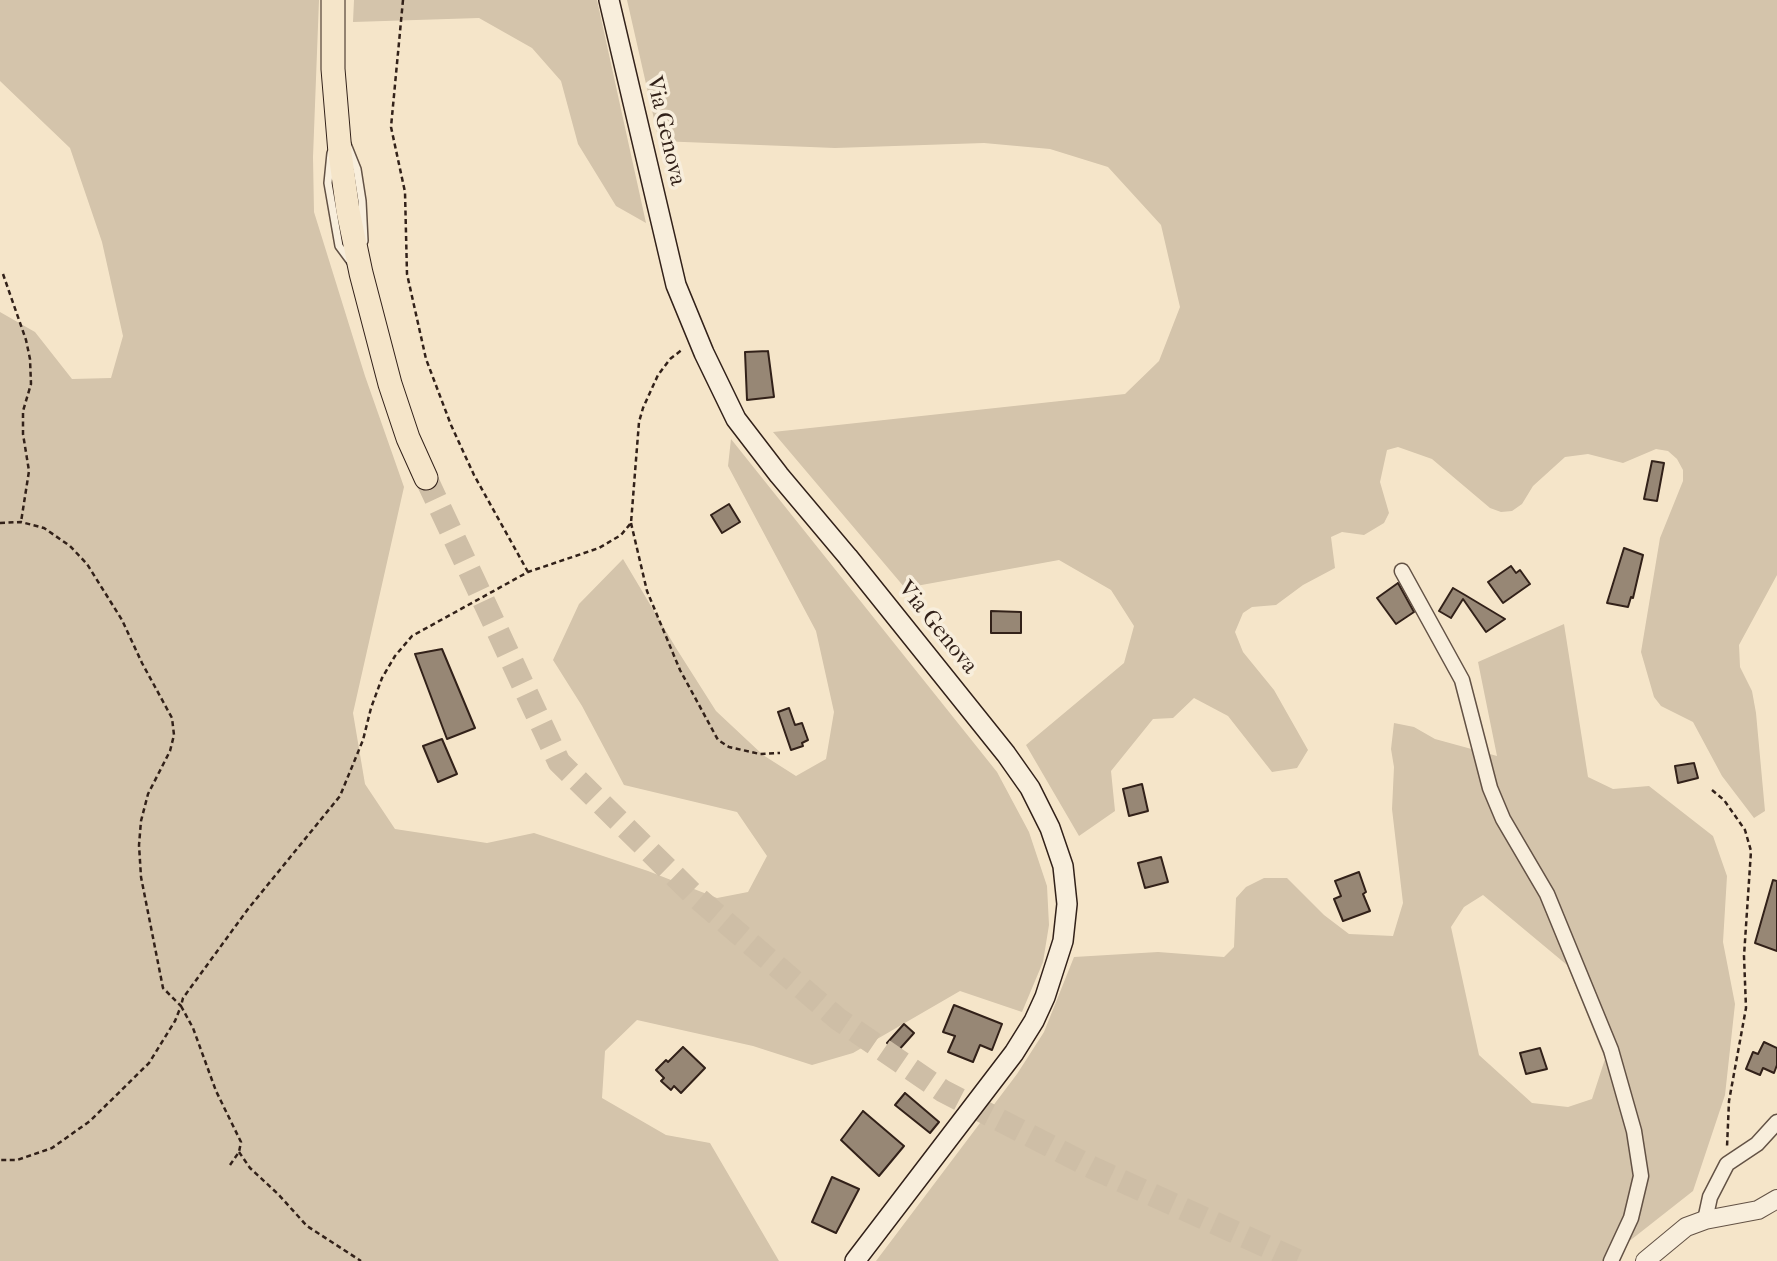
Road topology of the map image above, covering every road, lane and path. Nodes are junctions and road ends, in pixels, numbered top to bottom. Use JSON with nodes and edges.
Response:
{"nodes":[{"id":1,"x":333,"y":0,"type":"edge"},
{"id":2,"x":403,"y":0,"type":"edge"},
{"id":3,"x":609,"y":0,"type":"edge"},
{"id":4,"x":3,"y":274,"type":"dead end"},
{"id":5,"x":697,"y":337,"type":"junction"},
{"id":6,"x":426,"y":478,"type":"tunnel mouth"},
{"id":7,"x":21,"y":522,"type":"junction"},
{"id":8,"x":0,"y":523,"type":"edge"},
{"id":9,"x":631,"y":523,"type":"junction"},
{"id":10,"x":1402,"y":571,"type":"dead end"},
{"id":11,"x":528,"y":572,"type":"junction"},
{"id":12,"x":780,"y":752,"type":"dead end"},
{"id":13,"x":1712,"y":790,"type":"dead end"},
{"id":14,"x":181,"y":1006,"type":"junction"},
{"id":15,"x":1777,"y":1122,"type":"edge"},
{"id":16,"x":239,"y":1152,"type":"junction"},
{"id":17,"x":0,"y":1160,"type":"edge"},
{"id":18,"x":1727,"y":1164,"type":"junction"},
{"id":19,"x":230,"y":1165,"type":"dead end"},
{"id":20,"x":1777,"y":1199,"type":"edge"},
{"id":21,"x":1705,"y":1220,"type":"junction"},
{"id":22,"x":360,"y":1261,"type":"edge"},
{"id":23,"x":855,"y":1261,"type":"edge"},
{"id":24,"x":1611,"y":1261,"type":"edge"},
{"id":25,"x":1645,"y":1261,"type":"edge"}],
"edges":[{"from":1,"to":6,"type":"highway"},
{"from":2,"to":11,"type":"path"},
{"from":3,"to":5,"type":"main road","name":"Via Genova"},
{"from":4,"to":7,"type":"path"},
{"from":5,"to":9,"type":"path"},
{"from":5,"to":23,"type":"main road","name":"Via Genova"},
{"from":7,"to":8,"type":"path"},
{"from":7,"to":14,"type":"path"},
{"from":9,"to":11,"type":"path"},
{"from":9,"to":12,"type":"path"},
{"from":10,"to":24,"type":"street"},
{"from":11,"to":14,"type":"path"},
{"from":13,"to":18,"type":"path"},
{"from":14,"to":16,"type":"path"},
{"from":14,"to":17,"type":"path"},
{"from":15,"to":18,"type":"street"},
{"from":16,"to":19,"type":"path"},
{"from":16,"to":22,"type":"path"},
{"from":18,"to":21,"type":"street"},
{"from":20,"to":21,"type":"street"},
{"from":21,"to":25,"type":"street"}]}
